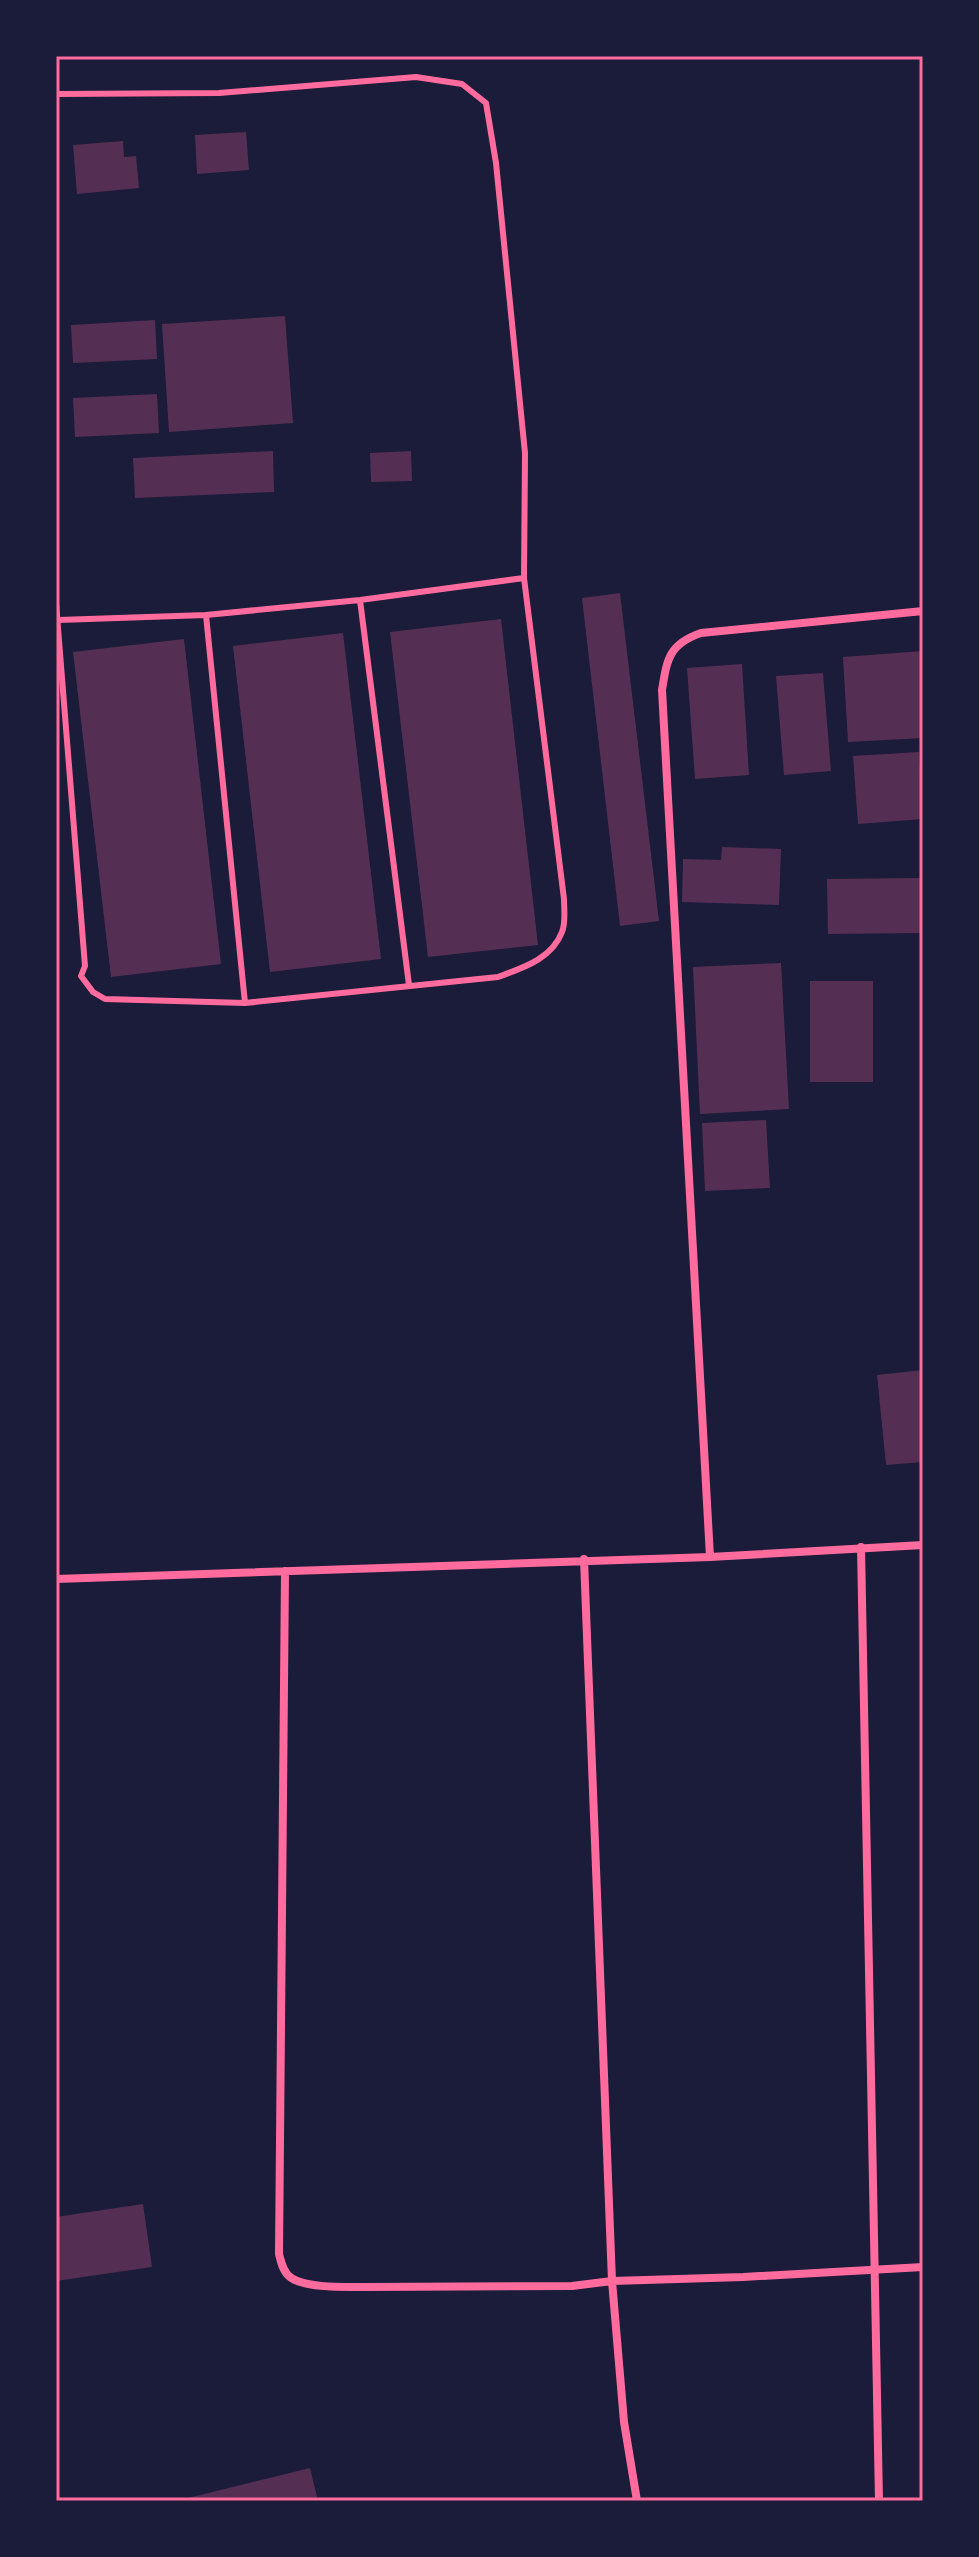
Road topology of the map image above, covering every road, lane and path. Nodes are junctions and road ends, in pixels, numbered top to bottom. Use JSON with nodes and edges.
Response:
{"nodes":[{"id":1,"x":56,"y":94,"type":"edge"},
{"id":2,"x":524,"y":578,"type":"junction"},
{"id":3,"x":360,"y":600,"type":"junction"},
{"id":4,"x":56,"y":603,"type":"edge"},
{"id":5,"x":923,"y":611,"type":"edge"},
{"id":6,"x":206,"y":615,"type":"junction"},
{"id":7,"x":59,"y":620,"type":"junction"},
{"id":8,"x":409,"y":985,"type":"junction"},
{"id":9,"x":245,"y":1003,"type":"junction"},
{"id":10,"x":923,"y":1545,"type":"edge"},
{"id":11,"x":861,"y":1547,"type":"junction"},
{"id":12,"x":710,"y":1557,"type":"junction"},
{"id":13,"x":584,"y":1559,"type":"junction"},
{"id":14,"x":285,"y":1571,"type":"junction"},
{"id":15,"x":56,"y":1579,"type":"edge"},
{"id":16,"x":923,"y":2267,"type":"edge"},
{"id":17,"x":874,"y":2270,"type":"junction"},
{"id":18,"x":612,"y":2281,"type":"junction"},
{"id":19,"x":637,"y":2501,"type":"edge"},
{"id":20,"x":879,"y":2501,"type":"edge"}],
"edges":[{"from":1,"to":2,"type":"lane"},
{"from":2,"to":3,"type":"lane"},
{"from":2,"to":8,"type":"lane"},
{"from":3,"to":6,"type":"lane"},
{"from":3,"to":8,"type":"lane"},
{"from":4,"to":7,"type":"lane"},
{"from":5,"to":12,"type":"street"},
{"from":6,"to":7,"type":"lane"},
{"from":6,"to":9,"type":"lane"},
{"from":7,"to":9,"type":"lane"},
{"from":8,"to":9,"type":"lane"},
{"from":10,"to":11,"type":"street"},
{"from":11,"to":12,"type":"street"},
{"from":11,"to":17,"type":"street"},
{"from":12,"to":13,"type":"street"},
{"from":13,"to":14,"type":"street"},
{"from":13,"to":18,"type":"street"},
{"from":14,"to":15,"type":"street"},
{"from":14,"to":18,"type":"street"},
{"from":16,"to":17,"type":"street"},
{"from":17,"to":18,"type":"street"},
{"from":17,"to":20,"type":"street"},
{"from":18,"to":19,"type":"street"}]}
